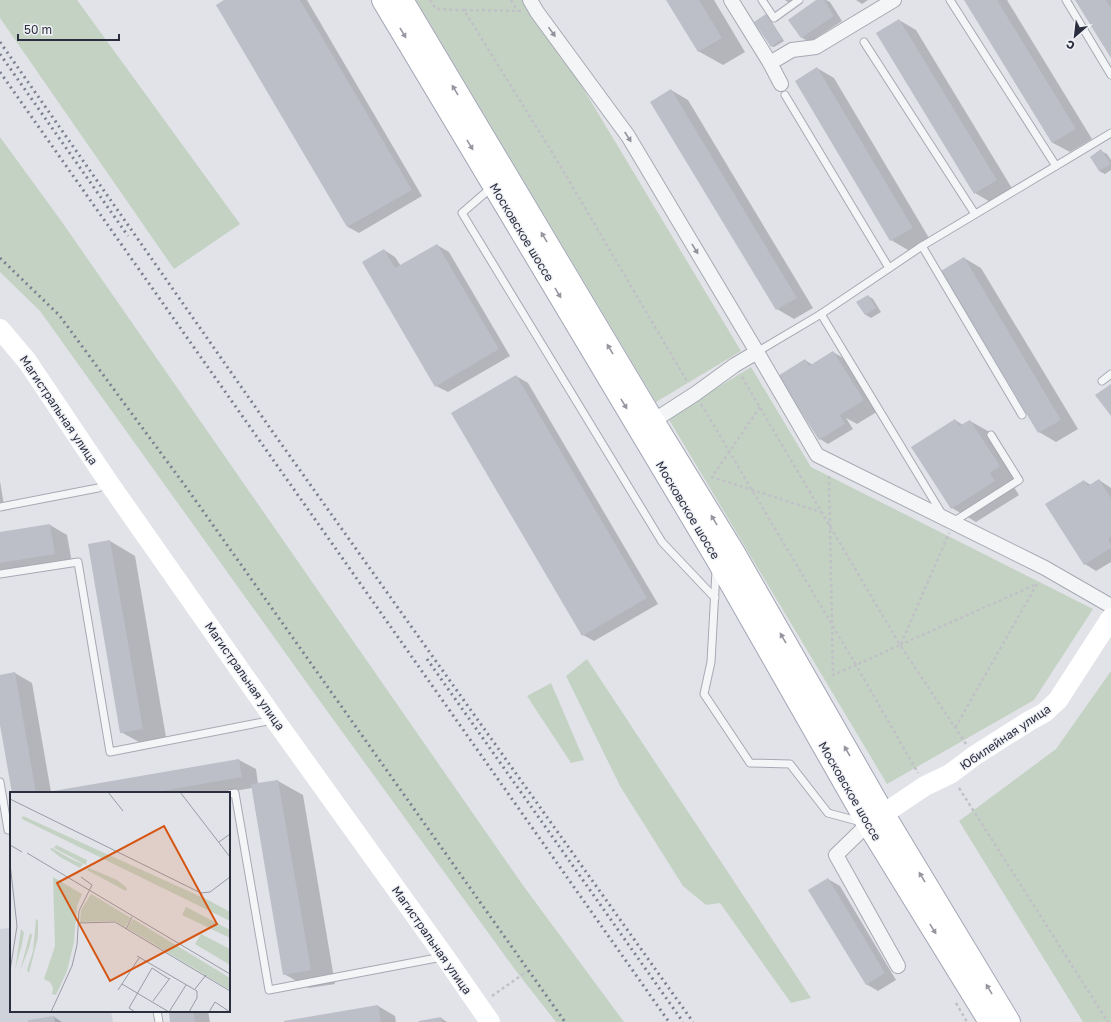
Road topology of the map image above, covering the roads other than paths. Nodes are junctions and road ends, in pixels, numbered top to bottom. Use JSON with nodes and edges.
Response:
{"nodes":[{"id":1,"x":383,"y":0,"type":"edge"},
{"id":2,"x":402,"y":0,"type":"edge"},
{"id":3,"x":731,"y":0,"type":"edge"},
{"id":4,"x":762,"y":0,"type":"edge"},
{"id":5,"x":799,"y":0,"type":"edge"},
{"id":6,"x":894,"y":0,"type":"edge"},
{"id":7,"x":950,"y":0,"type":"edge"},
{"id":8,"x":1066,"y":0,"type":"edge"},
{"id":9,"x":534,"y":6,"type":"edge"},
{"id":10,"x":864,"y":42,"type":"dead end"},
{"id":11,"x":770,"y":63,"type":"junction"},
{"id":12,"x":1111,"y":75,"type":"edge"},
{"id":13,"x":783,"y":89,"type":"joint"},
{"id":14,"x":1111,"y":133,"type":"edge"},
{"id":15,"x":1056,"y":166,"type":"junction"},
{"id":16,"x":494,"y":186,"type":"junction"},
{"id":17,"x":975,"y":214,"type":"junction"},
{"id":18,"x":922,"y":246,"type":"junction"},
{"id":19,"x":889,"y":268,"type":"junction"},
{"id":20,"x":821,"y":314,"type":"junction"},
{"id":21,"x":0,"y":329,"type":"edge"},
{"id":22,"x":757,"y":352,"type":"junction"},
{"id":23,"x":1111,"y":374,"type":"edge"},
{"id":24,"x":1102,"y":381,"type":"dead end"},
{"id":25,"x":1022,"y":415,"type":"dead end"},
{"id":26,"x":653,"y":421,"type":"junction"},
{"id":27,"x":991,"y":435,"type":"dead end"},
{"id":28,"x":109,"y":483,"type":"junction"},
{"id":29,"x":0,"y":507,"type":"edge"},
{"id":30,"x":949,"y":520,"type":"junction"},
{"id":31,"x":717,"y":559,"type":"junction"},
{"id":32,"x":0,"y":574,"type":"edge"},
{"id":33,"x":715,"y":598,"type":"junction"},
{"id":34,"x":1111,"y":606,"type":"edge"},
{"id":35,"x":1111,"y":618,"type":"edge"},
{"id":36,"x":275,"y":720,"type":"junction"},
{"id":37,"x":0,"y":782,"type":"edge"},
{"id":38,"x":230,"y":794,"type":"edge"},
{"id":39,"x":876,"y":819,"type":"junction"},
{"id":40,"x":10,"y":830,"type":"edge"},
{"id":41,"x":446,"y":957,"type":"junction"},
{"id":42,"x":898,"y":966,"type":"dead end"},
{"id":43,"x":157,"y":1012,"type":"edge"},
{"id":44,"x":159,"y":1022,"type":"edge"},
{"id":45,"x":490,"y":1022,"type":"edge"},
{"id":46,"x":990,"y":1022,"type":"edge"},
{"id":47,"x":1009,"y":1022,"type":"edge"}],
"edges":[{"from":1,"to":16,"type":"main road","name":"Московское шоссе","one_way":true},
{"from":26,"to":2,"type":"main road","name":"Московское шоссе","one_way":true},
{"from":3,"to":11,"type":"street"},
{"from":4,"to":5,"type":"lane"},
{"from":6,"to":11,"type":"street"},
{"from":7,"to":15,"type":"lane"},
{"from":8,"to":12,"type":"lane"},
{"from":9,"to":22,"type":"street","one_way":true},
{"from":10,"to":17,"type":"lane"},
{"from":11,"to":13,"type":"street"},
{"from":13,"to":19,"type":"lane"},
{"from":14,"to":15,"type":"lane"},
{"from":15,"to":17,"type":"lane"},
{"from":16,"to":31,"type":"main road","name":"Московское шоссе","one_way":true},
{"from":16,"to":33,"type":"lane"},
{"from":17,"to":18,"type":"lane"},
{"from":18,"to":19,"type":"lane"},
{"from":18,"to":25,"type":"lane"},
{"from":19,"to":20,"type":"lane"},
{"from":20,"to":22,"type":"lane"},
{"from":20,"to":30,"type":"lane"},
{"from":21,"to":28,"type":"street","name":"Магистральная улица"},
{"from":22,"to":26,"type":"street"},
{"from":22,"to":30,"type":"street"},
{"from":23,"to":24,"type":"lane"},
{"from":39,"to":26,"type":"main road","name":"Московское шоссе","one_way":true},
{"from":27,"to":30,"type":"lane"},
{"from":28,"to":29,"type":"lane"},
{"from":28,"to":36,"type":"street","name":"Магистральная улица"},
{"from":30,"to":34,"type":"street"},
{"from":31,"to":33,"type":"lane"},
{"from":31,"to":39,"type":"main road","name":"Московское шоссе"},
{"from":32,"to":36,"type":"lane"},
{"from":33,"to":39,"type":"lane"},
{"from":35,"to":39,"type":"street","name":"Юбилейная улица"},
{"from":36,"to":41,"type":"street","name":"Магистральная улица"},
{"from":37,"to":40,"type":"lane"},
{"from":38,"to":41,"type":"lane"},
{"from":39,"to":42,"type":"street"},
{"from":39,"to":46,"type":"main road","name":"Московское шоссе","one_way":true},
{"from":47,"to":39,"type":"main road","name":"Московское шоссе","one_way":true},
{"from":41,"to":45,"type":"street","name":"Магистральная улица"},
{"from":43,"to":44,"type":"lane"}]}
